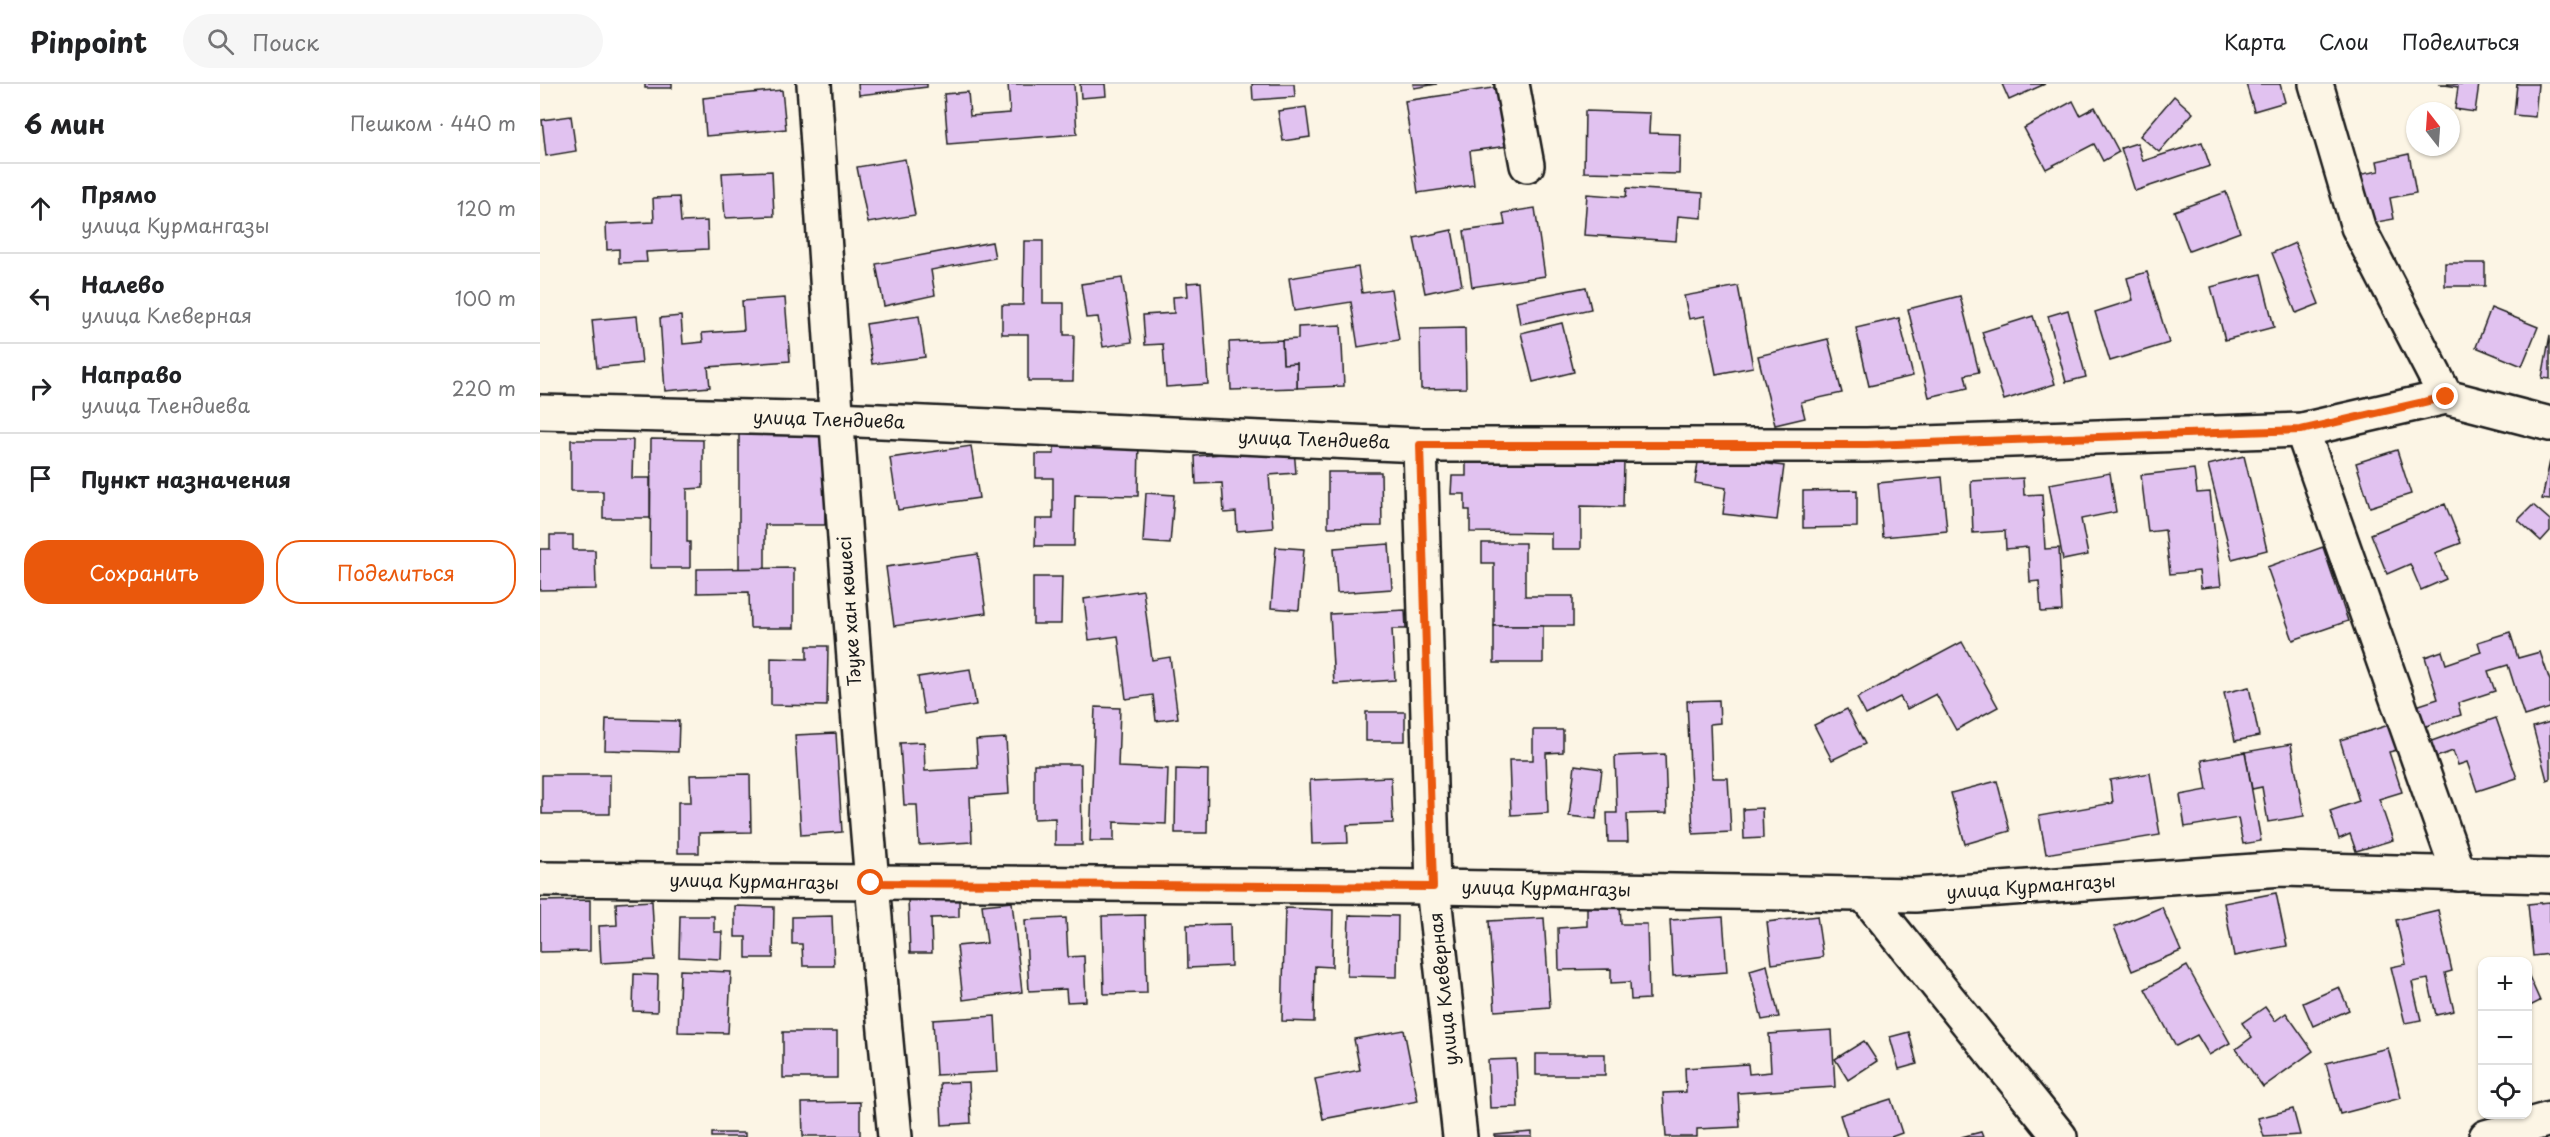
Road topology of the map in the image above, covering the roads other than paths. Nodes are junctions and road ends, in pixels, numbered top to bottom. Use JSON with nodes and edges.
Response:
{"nodes":[{"id":1,"x":814,"y":84,"type":"edge"},
{"id":2,"x":1512,"y":84,"type":"edge"},
{"id":3,"x":2316,"y":84,"type":"edge"},
{"id":4,"x":1527,"y":165,"type":"dead end"},
{"id":5,"x":2446,"y":397,"type":"junction"},
{"id":6,"x":540,"y":412,"type":"edge"},
{"id":7,"x":836,"y":420,"type":"junction"},
{"id":8,"x":2550,"y":424,"type":"edge"},
{"id":9,"x":2301,"y":430,"type":"junction"},
{"id":10,"x":1420,"y":445,"type":"junction"},
{"id":11,"x":2459,"y":874,"type":"junction"},
{"id":12,"x":2550,"y":876,"type":"edge"},
{"id":13,"x":540,"y":879,"type":"edge"},
{"id":14,"x":871,"y":883,"type":"junction"},
{"id":15,"x":1433,"y":887,"type":"junction"},
{"id":16,"x":1864,"y":894,"type":"junction"},
{"id":17,"x":2550,"y":1119,"type":"edge"},
{"id":18,"x":895,"y":1137,"type":"edge"},
{"id":19,"x":1460,"y":1137,"type":"edge"},
{"id":20,"x":2060,"y":1137,"type":"edge"},
{"id":21,"x":2486,"y":1137,"type":"edge"}],
"edges":[{"from":1,"to":7,"type":"street","name":"Тәуке хан көшесі"},
{"from":2,"to":4,"type":"street"},
{"from":3,"to":5,"type":"street"},
{"from":5,"to":8,"type":"street","name":"улица Тлендиева"},
{"from":5,"to":9,"type":"street","name":"улица Тлендиева"},
{"from":6,"to":7,"type":"street","name":"улица Тлендиева"},
{"from":7,"to":10,"type":"street","name":"улица Тлендиева"},
{"from":7,"to":14,"type":"street","name":"Тәуке хан көшесі"},
{"from":9,"to":10,"type":"street","name":"улица Тлендиева"},
{"from":9,"to":11,"type":"street"},
{"from":10,"to":15,"type":"street","name":"улица Клеверная"},
{"from":11,"to":12,"type":"street","name":"улица Курмангазы"},
{"from":11,"to":16,"type":"street","name":"улица Курмангазы"},
{"from":13,"to":14,"type":"street","name":"улица Курмангазы"},
{"from":14,"to":15,"type":"street","name":"улица Курмангазы"},
{"from":14,"to":18,"type":"street","name":"Тәуке хан көшесі"},
{"from":15,"to":16,"type":"street","name":"улица Курмангазы"},
{"from":15,"to":19,"type":"street","name":"улица Клеверная"},
{"from":16,"to":20,"type":"street"},
{"from":17,"to":21,"type":"street"}]}
